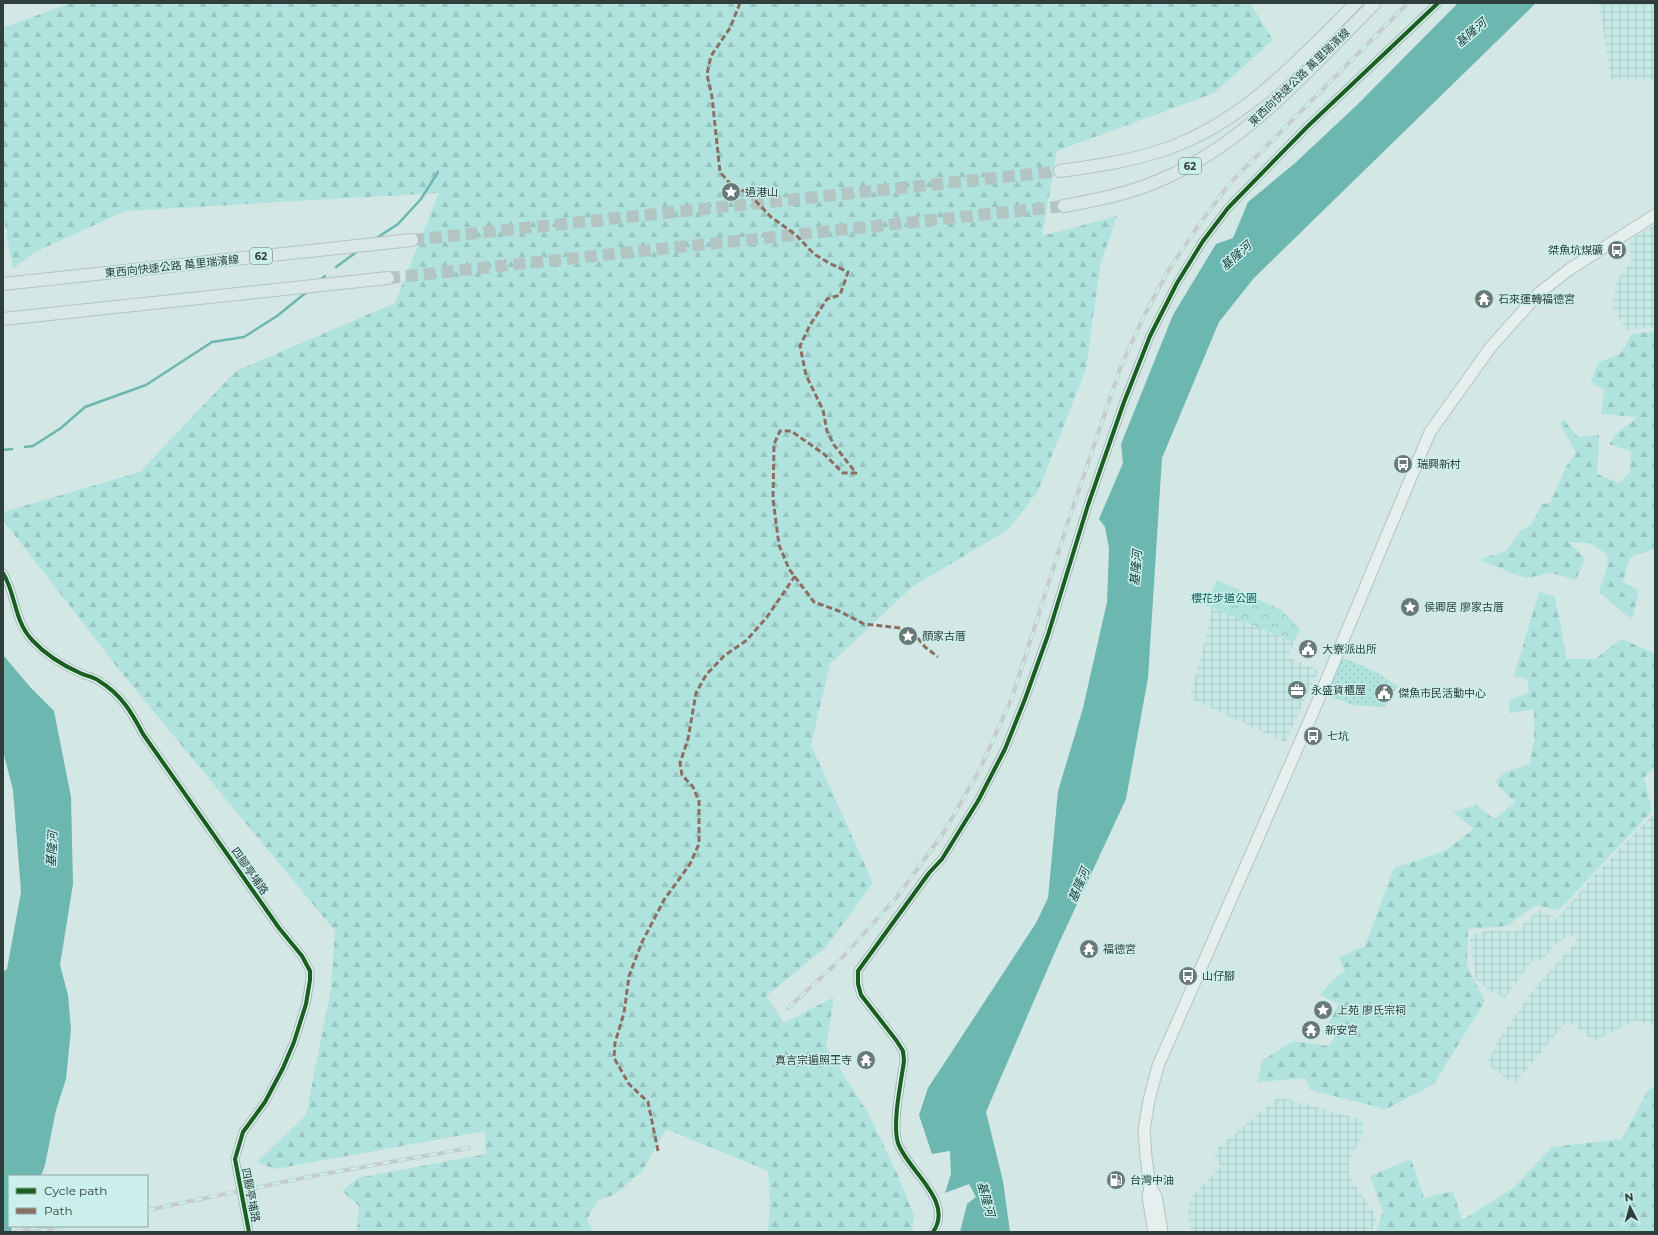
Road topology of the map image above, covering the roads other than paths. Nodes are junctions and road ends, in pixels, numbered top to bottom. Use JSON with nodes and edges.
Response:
{"nodes":[{"id":1,"x":1356,"y":3,"type":"edge"},
{"id":2,"x":1375,"y":3,"type":"edge"},
{"id":3,"x":1438,"y":3,"type":"edge"},
{"id":4,"x":1060,"y":171,"type":"tunnel mouth"},
{"id":5,"x":1064,"y":206,"type":"tunnel mouth"},
{"id":6,"x":1655,"y":215,"type":"edge"},
{"id":7,"x":412,"y":240,"type":"tunnel mouth"},
{"id":8,"x":388,"y":278,"type":"tunnel mouth"},
{"id":9,"x":3,"y":284,"type":"edge"},
{"id":10,"x":3,"y":319,"type":"edge"},
{"id":11,"x":3,"y":573,"type":"edge"},
{"id":12,"x":1150,"y":1187,"type":"junction"},
{"id":13,"x":249,"y":1232,"type":"edge"},
{"id":14,"x":933,"y":1232,"type":"edge"},
{"id":15,"x":1154,"y":1232,"type":"edge"},
{"id":16,"x":1162,"y":1232,"type":"edge"}],
"edges":[{"from":1,"to":4,"type":"highway","name":"東西向快速公路 萬里瑞濱線","number":"62"},
{"from":2,"to":5,"type":"highway","name":"東西向快速公路 萬里瑞濱線","number":"62"},
{"from":3,"to":14,"type":"street"},
{"from":6,"to":12,"type":"main road"},
{"from":7,"to":9,"type":"highway","name":"東西向快速公路 萬里瑞濱線","number":"62"},
{"from":8,"to":10,"type":"highway"},
{"from":11,"to":13,"type":"street","name":"四腳亭埔路"},
{"from":12,"to":15,"type":"main road"},
{"from":12,"to":16,"type":"main road"}]}
